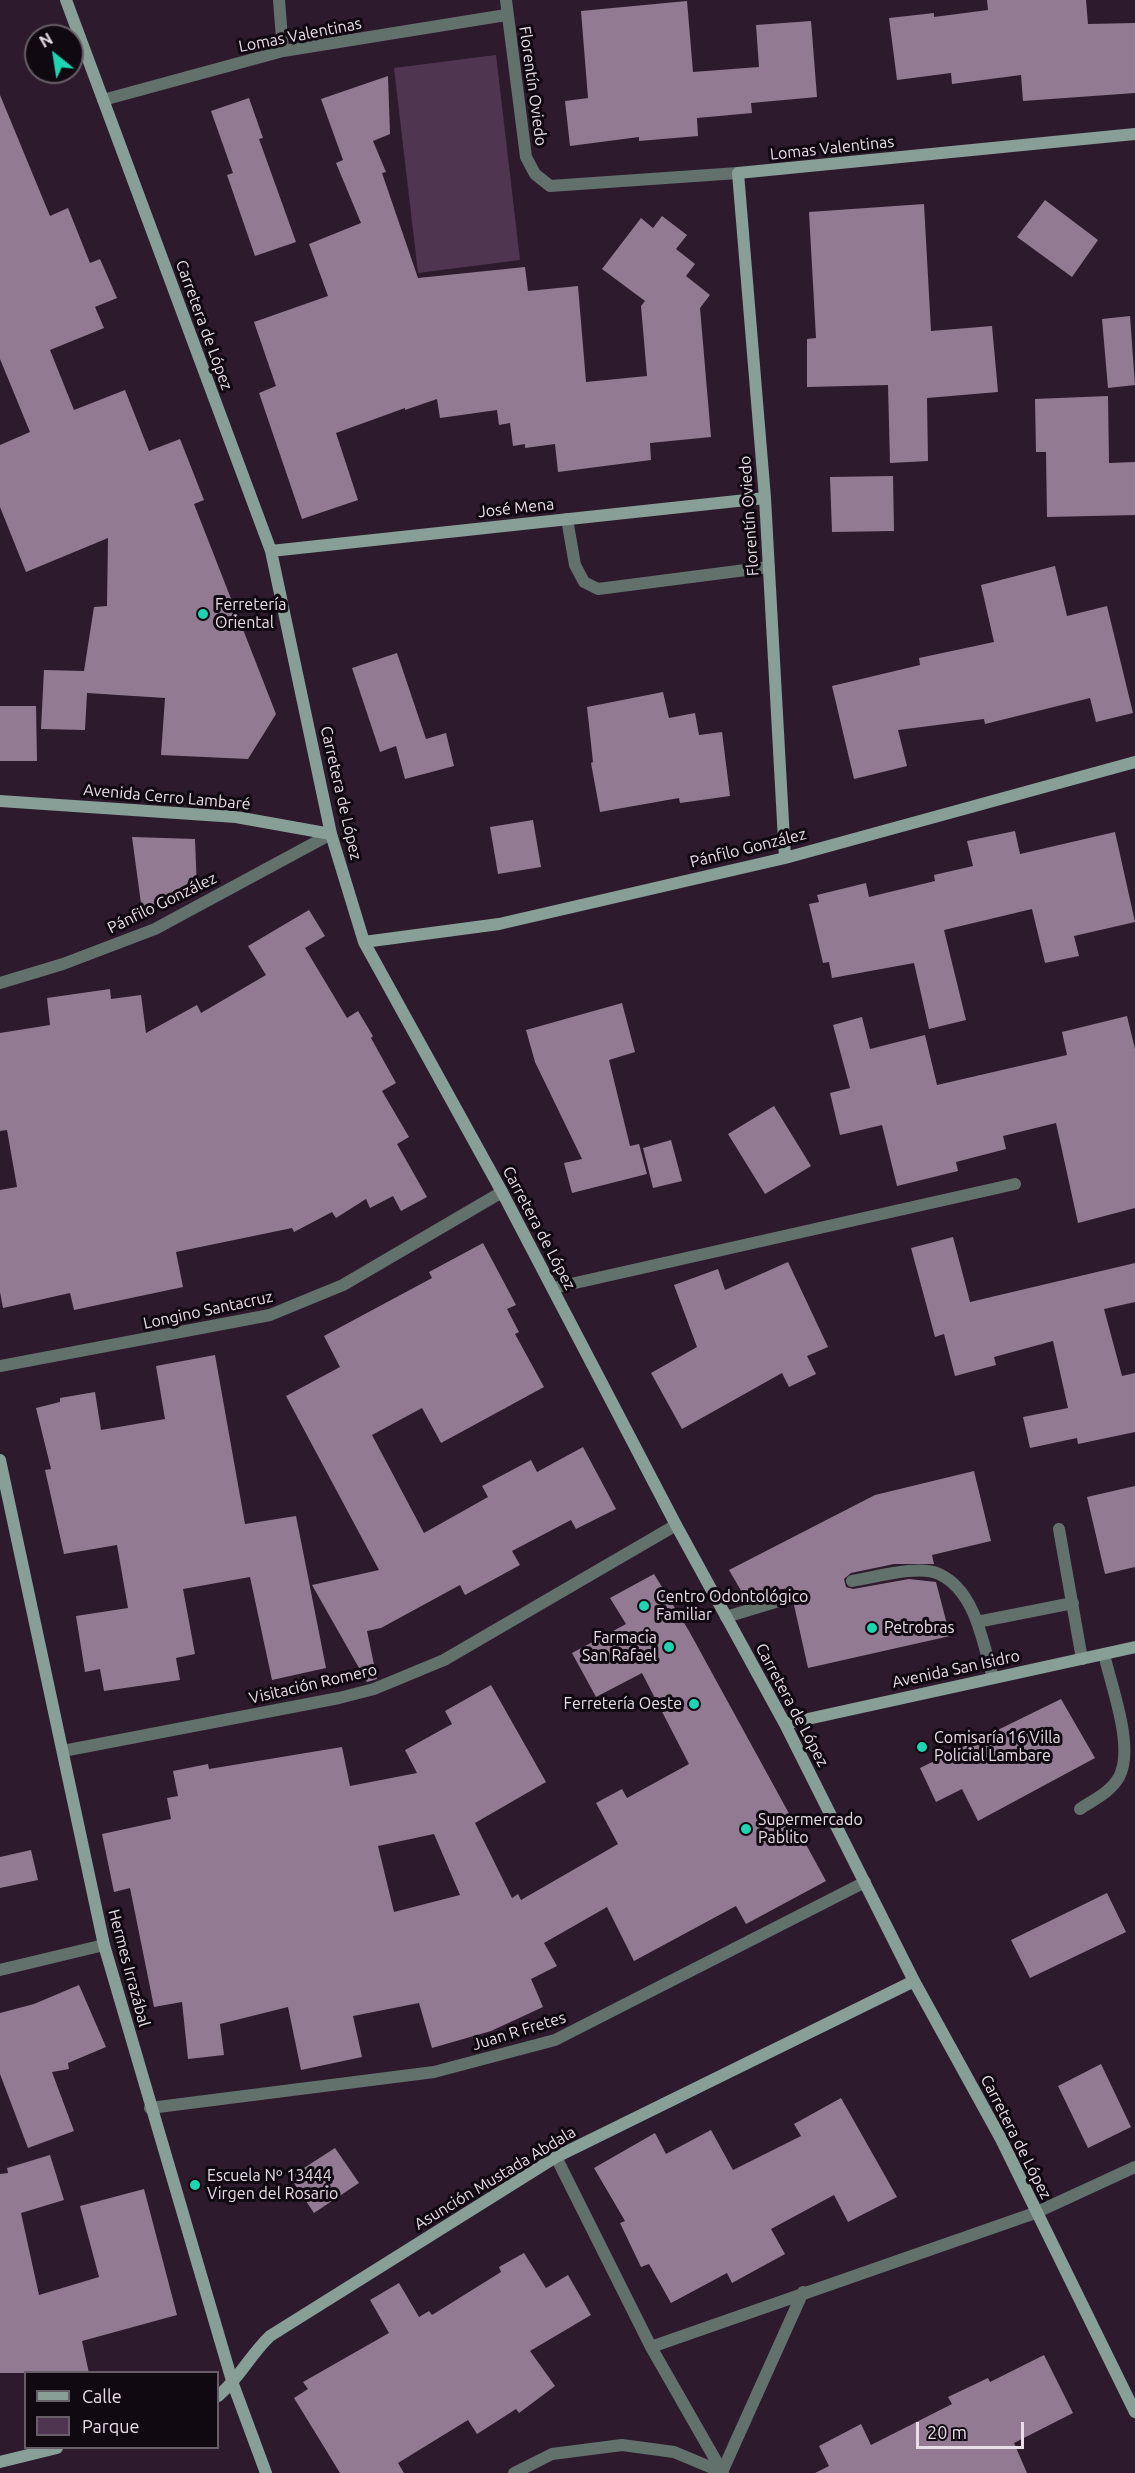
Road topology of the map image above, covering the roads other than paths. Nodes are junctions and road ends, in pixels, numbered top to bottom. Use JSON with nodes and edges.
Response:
{"nodes":[{"id":1,"x":66,"y":0,"type":"edge"},
{"id":2,"x":279,"y":0,"type":"edge"},
{"id":3,"x":506,"y":0,"type":"edge"},
{"id":4,"x":506,"y":15,"type":"junction"},
{"id":5,"x":283,"y":51,"type":"junction"},
{"id":6,"x":103,"y":100,"type":"junction"},
{"id":7,"x":1135,"y":135,"type":"edge"},
{"id":8,"x":738,"y":173,"type":"junction"},
{"id":9,"x":535,"y":174,"type":"joint"},
{"id":10,"x":765,"y":498,"type":"junction"},
{"id":11,"x":567,"y":519,"type":"junction"},
{"id":12,"x":271,"y":551,"type":"junction"},
{"id":13,"x":769,"y":567,"type":"junction"},
{"id":14,"x":1135,"y":762,"type":"edge"},
{"id":15,"x":0,"y":801,"type":"edge"},
{"id":16,"x":331,"y":834,"type":"junction"},
{"id":17,"x":785,"y":858,"type":"junction"},
{"id":18,"x":364,"y":942,"type":"junction"},
{"id":19,"x":0,"y":983,"type":"edge"},
{"id":20,"x":1016,"y":1184,"type":"dead end"},
{"id":21,"x":502,"y":1192,"type":"junction"},
{"id":22,"x":553,"y":1288,"type":"junction"},
{"id":23,"x":0,"y":1366,"type":"edge"},
{"id":24,"x":1,"y":1468,"type":"edge"},
{"id":25,"x":676,"y":1525,"type":"junction"},
{"id":26,"x":1059,"y":1529,"type":"dead end"},
{"id":27,"x":852,"y":1581,"type":"dead end"},
{"id":28,"x":792,"y":1597,"type":"dead end"},
{"id":29,"x":1073,"y":1603,"type":"junction"},
{"id":30,"x":726,"y":1617,"type":"junction"},
{"id":31,"x":977,"y":1623,"type":"junction"},
{"id":32,"x":1135,"y":1647,"type":"edge"},
{"id":33,"x":1104,"y":1654,"type":"junction"},
{"id":34,"x":1082,"y":1659,"type":"junction"},
{"id":35,"x":993,"y":1678,"type":"junction"},
{"id":36,"x":785,"y":1724,"type":"junction"},
{"id":37,"x":63,"y":1751,"type":"junction"},
{"id":38,"x":1080,"y":1809,"type":"dead end"},
{"id":39,"x":865,"y":1882,"type":"junction"},
{"id":40,"x":104,"y":1946,"type":"junction"},
{"id":41,"x":0,"y":1970,"type":"edge"},
{"id":42,"x":914,"y":1981,"type":"junction"},
{"id":43,"x":150,"y":2108,"type":"junction"},
{"id":44,"x":556,"y":2157,"type":"junction"},
{"id":45,"x":1135,"y":2167,"type":"edge"},
{"id":46,"x":1035,"y":2213,"type":"junction"},
{"id":47,"x":803,"y":2292,"type":"junction"},
{"id":48,"x":651,"y":2347,"type":"junction"},
{"id":49,"x":233,"y":2384,"type":"junction"},
{"id":50,"x":219,"y":2395,"type":"edge"},
{"id":51,"x":1135,"y":2412,"type":"edge"},
{"id":52,"x":53,"y":2449,"type":"edge"},
{"id":53,"x":0,"y":2462,"type":"edge"},
{"id":54,"x":723,"y":2472,"type":"edge"},
{"id":55,"x":266,"y":2473,"type":"edge"},
{"id":56,"x":514,"y":2473,"type":"edge"}],
"edges":[{"from":1,"to":6,"type":"street","name":"Carretera de López"},
{"from":2,"to":5,"type":"street"},
{"from":3,"to":4,"type":"street","name":"Florentín Oviedo"},
{"from":4,"to":5,"type":"street","name":"Lomas Valentinas"},
{"from":4,"to":9,"type":"street","name":"Florentín Oviedo"},
{"from":5,"to":6,"type":"street","name":"Lomas Valentinas"},
{"from":6,"to":12,"type":"street","name":"Carretera de López"},
{"from":7,"to":8,"type":"street","name":"Lomas Valentinas"},
{"from":8,"to":9,"type":"street","name":"Lomas Valentinas"},
{"from":8,"to":10,"type":"street","name":"Florentín Oviedo"},
{"from":10,"to":11,"type":"street","name":"José Mena"},
{"from":10,"to":13,"type":"street","name":"Florentín Oviedo"},
{"from":11,"to":12,"type":"street","name":"José Mena"},
{"from":11,"to":13,"type":"street"},
{"from":12,"to":16,"type":"street","name":"Carretera de López"},
{"from":13,"to":17,"type":"street","name":"Florentín Oviedo"},
{"from":14,"to":17,"type":"street","name":"Pánfilo González"},
{"from":15,"to":16,"type":"street","name":"Avenida Cerro Lambaré"},
{"from":16,"to":18,"type":"street","name":"Carretera de López"},
{"from":16,"to":19,"type":"street","name":"Pánfilo González"},
{"from":17,"to":18,"type":"street","name":"Pánfilo González"},
{"from":18,"to":21,"type":"street","name":"Carretera de López"},
{"from":20,"to":22,"type":"street"},
{"from":21,"to":22,"type":"street","name":"Carretera de López"},
{"from":21,"to":23,"type":"street","name":"Longino Santacruz"},
{"from":22,"to":25,"type":"street","name":"Carretera de López"},
{"from":24,"to":37,"type":"street","name":"Hermes Irrazábal"},
{"from":25,"to":30,"type":"street","name":"Carretera de López"},
{"from":25,"to":37,"type":"street","name":"Visitación Romero"},
{"from":26,"to":29,"type":"street"},
{"from":27,"to":31,"type":"street"},
{"from":28,"to":30,"type":"street"},
{"from":29,"to":31,"type":"street"},
{"from":29,"to":34,"type":"street"},
{"from":30,"to":36,"type":"street","name":"Carretera de López"},
{"from":31,"to":35,"type":"street"},
{"from":32,"to":33,"type":"street","name":"Avenida San Isidro"},
{"from":33,"to":34,"type":"street","name":"Avenida San Isidro"},
{"from":33,"to":38,"type":"street"},
{"from":34,"to":35,"type":"street","name":"Avenida San Isidro"},
{"from":35,"to":36,"type":"street","name":"Avenida San Isidro"},
{"from":36,"to":39,"type":"street","name":"Carretera de López"},
{"from":37,"to":40,"type":"street","name":"Hermes Irrazábal"},
{"from":39,"to":42,"type":"street","name":"Carretera de López"},
{"from":39,"to":43,"type":"street","name":"Juan R Fretes"},
{"from":40,"to":41,"type":"street"},
{"from":40,"to":43,"type":"street","name":"Hermes Irrazábal"},
{"from":42,"to":44,"type":"street","name":"Asunción Mustada Abdala"},
{"from":42,"to":46,"type":"street","name":"Carretera de López"},
{"from":43,"to":49,"type":"street","name":"Hermes Irrazábal"},
{"from":44,"to":48,"type":"street"},
{"from":44,"to":49,"type":"street","name":"Asunción Mustada Abdala"},
{"from":45,"to":46,"type":"street"},
{"from":46,"to":47,"type":"street"},
{"from":46,"to":51,"type":"street","name":"Carretera de López"},
{"from":47,"to":48,"type":"street"},
{"from":47,"to":54,"type":"street"},
{"from":48,"to":54,"type":"street"},
{"from":49,"to":50,"type":"street","name":"Asunción Mustada Abdala"},
{"from":49,"to":55,"type":"street","name":"Hermes Irrazábal"},
{"from":52,"to":53,"type":"street"},
{"from":54,"to":56,"type":"street"}]}
